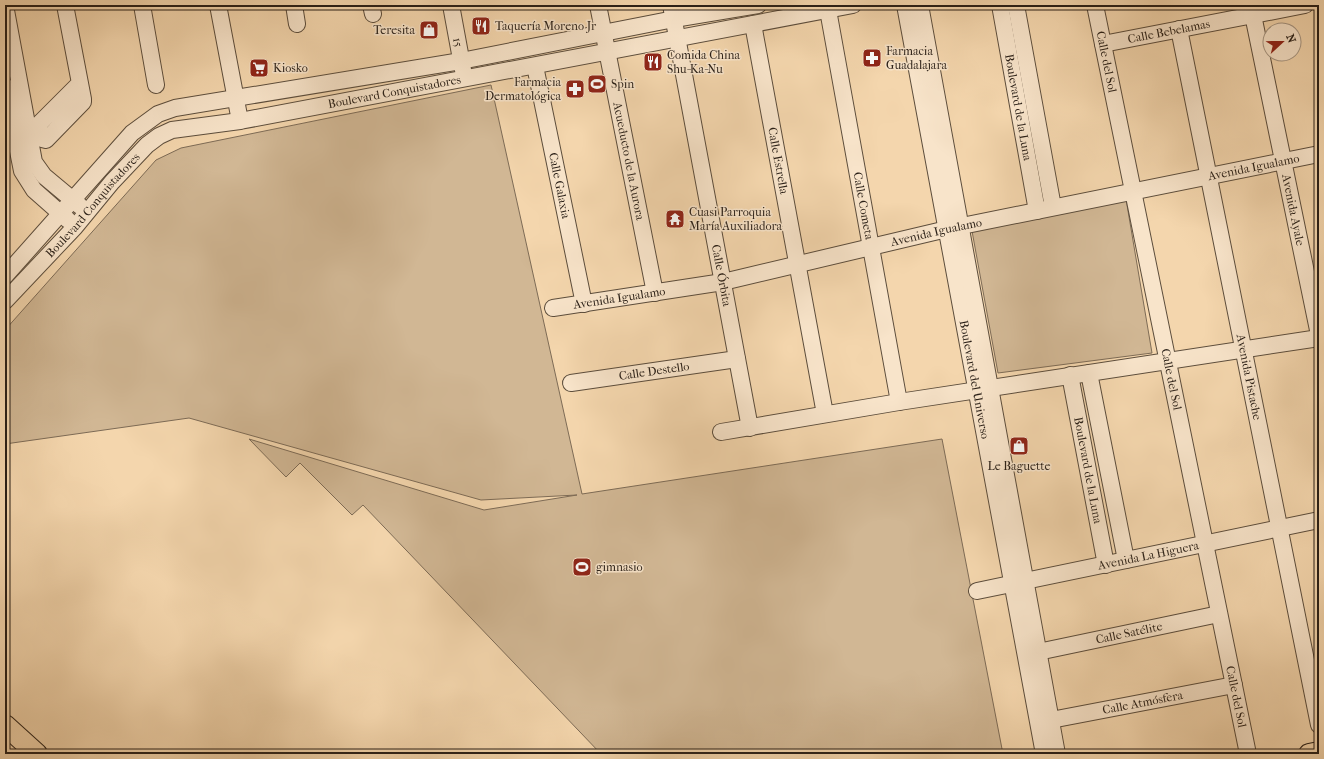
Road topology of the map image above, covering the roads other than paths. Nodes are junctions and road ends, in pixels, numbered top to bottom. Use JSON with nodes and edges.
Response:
{"nodes":[{"id":1,"x":5,"y":5,"type":"edge"},
{"id":2,"x":65,"y":5,"type":"edge"},
{"id":3,"x":142,"y":5,"type":"edge"},
{"id":4,"x":218,"y":5,"type":"edge"},
{"id":5,"x":294,"y":5,"type":"edge"},
{"id":6,"x":451,"y":5,"type":"edge"},
{"id":7,"x":598,"y":5,"type":"edge"},
{"id":8,"x":758,"y":5,"type":"edge"},
{"id":9,"x":853,"y":5,"type":"edge"},
{"id":10,"x":905,"y":5,"type":"edge"},
{"id":11,"x":920,"y":5,"type":"edge"},
{"id":12,"x":1000,"y":5,"type":"edge"},
{"id":13,"x":1016,"y":5,"type":"edge"},
{"id":14,"x":1095,"y":5,"type":"edge"},
{"id":15,"x":1305,"y":5,"type":"edge"},
{"id":16,"x":828,"y":10,"type":"junction"},
{"id":17,"x":673,"y":12,"type":"edge"},
{"id":18,"x":1253,"y":15,"type":"junction"},
{"id":19,"x":298,"y":24,"type":"dead end"},
{"id":20,"x":753,"y":24,"type":"junction"},
{"id":21,"x":1179,"y":29,"type":"junction"},
{"id":22,"x":604,"y":34,"type":"junction"},
{"id":23,"x":677,"y":38,"type":"junction"},
{"id":24,"x":1103,"y":44,"type":"junction"},
{"id":25,"x":8,"y":46,"type":"edge"},
{"id":26,"x":608,"y":50,"type":"junction"},
{"id":27,"x":461,"y":61,"type":"junction"},
{"id":28,"x":1018,"y":62,"type":"junction"},
{"id":29,"x":535,"y":66,"type":"junction"},
{"id":30,"x":465,"y":79,"type":"junction"},
{"id":31,"x":80,"y":83,"type":"dead end"},
{"id":32,"x":156,"y":85,"type":"dead end"},
{"id":33,"x":5,"y":86,"type":"edge"},
{"id":34,"x":235,"y":97,"type":"junction"},
{"id":35,"x":932,"y":110,"type":"junction"},
{"id":36,"x":240,"y":121,"type":"junction"},
{"id":37,"x":1319,"y":154,"type":"edge"},
{"id":38,"x":1282,"y":161,"type":"junction"},
{"id":39,"x":28,"y":166,"type":"junction"},
{"id":40,"x":1208,"y":176,"type":"junction"},
{"id":41,"x":1133,"y":191,"type":"junction"},
{"id":42,"x":73,"y":200,"type":"junction"},
{"id":43,"x":1053,"y":207,"type":"junction"},
{"id":44,"x":1037,"y":211,"type":"junction"},
{"id":45,"x":88,"y":212,"type":"junction"},
{"id":46,"x":61,"y":214,"type":"junction"},
{"id":47,"x":75,"y":226,"type":"junction"},
{"id":48,"x":954,"y":227,"type":"junction"},
{"id":49,"x":871,"y":248,"type":"junction"},
{"id":50,"x":798,"y":265,"type":"junction"},
{"id":51,"x":5,"y":276,"type":"edge"},
{"id":52,"x":723,"y":282,"type":"junction"},
{"id":53,"x":655,"y":293,"type":"junction"},
{"id":54,"x":5,"y":302,"type":"edge"},
{"id":55,"x":584,"y":304,"type":"junction"},
{"id":56,"x":553,"y":308,"type":"dead end"},
{"id":57,"x":1319,"y":336,"type":"edge"},
{"id":58,"x":1243,"y":349,"type":"junction"},
{"id":59,"x":737,"y":359,"type":"junction"},
{"id":60,"x":1168,"y":361,"type":"junction"},
{"id":61,"x":1089,"y":373,"type":"junction"},
{"id":62,"x":1070,"y":375,"type":"junction"},
{"id":63,"x":571,"y":383,"type":"dead end"},
{"id":64,"x":983,"y":389,"type":"junction"},
{"id":65,"x":898,"y":402,"type":"junction"},
{"id":66,"x":825,"y":414,"type":"junction"},
{"id":67,"x":750,"y":428,"type":"junction"},
{"id":68,"x":721,"y":432,"type":"dead end"},
{"id":69,"x":1319,"y":520,"type":"edge"},
{"id":70,"x":1280,"y":528,"type":"junction"},
{"id":71,"x":1205,"y":544,"type":"junction"},
{"id":72,"x":1126,"y":560,"type":"junction"},
{"id":73,"x":1106,"y":565,"type":"junction"},
{"id":74,"x":1019,"y":582,"type":"junction"},
{"id":75,"x":977,"y":591,"type":"dead end"},
{"id":76,"x":1219,"y":614,"type":"junction"},
{"id":77,"x":1038,"y":652,"type":"junction"},
{"id":78,"x":1234,"y":685,"type":"junction"},
{"id":79,"x":1045,"y":722,"type":"junction"},
{"id":80,"x":5,"y":725,"type":"edge"},
{"id":81,"x":1319,"y":725,"type":"edge"},
{"id":82,"x":1319,"y":752,"type":"edge"},
{"id":83,"x":37,"y":754,"type":"edge"},
{"id":84,"x":1044,"y":754,"type":"edge"},
{"id":85,"x":1057,"y":754,"type":"edge"},
{"id":86,"x":1248,"y":754,"type":"edge"},
{"id":87,"x":1309,"y":754,"type":"edge"}],
"edges":[{"from":1,"to":25,"type":"street"},
{"from":2,"to":31,"type":"street"},
{"from":3,"to":32,"type":"street"},
{"from":4,"to":34,"type":"street"},
{"from":5,"to":19,"type":"street"},
{"from":6,"to":27,"type":"street","name":"15"},
{"from":7,"to":22,"type":"street","name":"Acueducto de la Aurora"},
{"from":8,"to":17,"type":"street","name":"Boulevard Conquistadores"},
{"from":9,"to":16,"type":"street","name":"Boulevard Conquistadores"},
{"from":10,"to":35,"type":"street","name":"Boulevard del Universo"},
{"from":11,"to":35,"type":"street","name":"Boulevard del Universo"},
{"from":12,"to":28,"type":"street","name":"Boulevard de la Luna"},
{"from":13,"to":28,"type":"street","name":"Boulevard de la Luna"},
{"from":14,"to":24,"type":"street","name":"Calle del Sol"},
{"from":15,"to":18,"type":"street","name":"Calle Bebelamas"},
{"from":16,"to":20,"type":"street","name":"Boulevard Conquistadores"},
{"from":16,"to":49,"type":"street","name":"Calle Cometa"},
{"from":17,"to":22,"type":"street","name":"Boulevard Conquistadores"},
{"from":17,"to":23,"type":"street","name":"Calle Órbita"},
{"from":18,"to":21,"type":"street","name":"Calle Bebelamas"},
{"from":18,"to":38,"type":"street","name":"Avenida Ayale"},
{"from":20,"to":23,"type":"street","name":"Boulevard Conquistadores"},
{"from":20,"to":50,"type":"street","name":"Calle Estrella"},
{"from":21,"to":24,"type":"street","name":"Calle Bebelamas"},
{"from":21,"to":40,"type":"street","name":"Avenida Pistache"},
{"from":22,"to":26,"type":"street","name":"Acueducto de la Aurora"},
{"from":22,"to":27,"type":"street","name":"Boulevard Conquistadores"},
{"from":23,"to":26,"type":"street","name":"Boulevard Conquistadores"},
{"from":23,"to":52,"type":"street","name":"Calle Órbita"},
{"from":24,"to":41,"type":"street","name":"Calle del Sol"},
{"from":25,"to":39,"type":"street"},
{"from":26,"to":29,"type":"street","name":"Boulevard Conquistadores"},
{"from":26,"to":53,"type":"street","name":"Acueducto de la Aurora"},
{"from":27,"to":30,"type":"street","name":"15"},
{"from":27,"to":34,"type":"street","name":"Boulevard Conquistadores"},
{"from":28,"to":43,"type":"street","name":"Boulevard de la Luna"},
{"from":28,"to":44,"type":"street","name":"Boulevard de la Luna"},
{"from":29,"to":30,"type":"street","name":"Boulevard Conquistadores"},
{"from":29,"to":55,"type":"street","name":"Calle Galaxia"},
{"from":30,"to":36,"type":"street","name":"Boulevard Conquistadores"},
{"from":33,"to":39,"type":"street"},
{"from":34,"to":36,"type":"street"},
{"from":34,"to":42,"type":"street","name":"Boulevard Conquistadores"},
{"from":35,"to":48,"type":"street","name":"Boulevard del Universo"},
{"from":36,"to":45,"type":"street","name":"Boulevard Conquistadores"},
{"from":37,"to":38,"type":"street","name":"Avenida Igualamo"},
{"from":38,"to":40,"type":"street","name":"Avenida Igualamo"},
{"from":38,"to":57,"type":"street","name":"Avenida Ayale"},
{"from":39,"to":42,"type":"street"},
{"from":39,"to":46,"type":"street"},
{"from":40,"to":41,"type":"street","name":"Avenida Igualamo"},
{"from":40,"to":58,"type":"street","name":"Avenida Pistache"},
{"from":41,"to":43,"type":"street","name":"Avenida Igualamo"},
{"from":41,"to":60,"type":"street","name":"Calle del Sol"},
{"from":42,"to":45,"type":"street"},
{"from":42,"to":46,"type":"street","name":"Boulevard Conquistadores"},
{"from":43,"to":44,"type":"street","name":"Avenida Igualamo"},
{"from":44,"to":48,"type":"street","name":"Avenida Igualamo"},
{"from":45,"to":47,"type":"street","name":"Boulevard Conquistadores"},
{"from":46,"to":47,"type":"street"},
{"from":46,"to":51,"type":"street","name":"Boulevard Conquistadores"},
{"from":47,"to":54,"type":"street","name":"Boulevard Conquistadores"},
{"from":48,"to":49,"type":"street","name":"Avenida Igualamo"},
{"from":48,"to":64,"type":"street","name":"Boulevard del Universo"},
{"from":49,"to":50,"type":"street","name":"Avenida Igualamo"},
{"from":49,"to":65,"type":"street","name":"Calle Cometa"},
{"from":50,"to":52,"type":"street","name":"Avenida Igualamo"},
{"from":50,"to":66,"type":"street","name":"Calle Estrella"},
{"from":52,"to":53,"type":"street","name":"Avenida Igualamo"},
{"from":52,"to":59,"type":"street","name":"Calle Órbita"},
{"from":53,"to":55,"type":"street","name":"Avenida Igualamo"},
{"from":55,"to":56,"type":"street","name":"Avenida Igualamo"},
{"from":57,"to":58,"type":"street"},
{"from":58,"to":60,"type":"street"},
{"from":58,"to":70,"type":"street","name":"Avenida Pistache"},
{"from":59,"to":63,"type":"street","name":"Calle Destello"},
{"from":59,"to":67,"type":"street","name":"Calle Órbita"},
{"from":60,"to":61,"type":"street"},
{"from":60,"to":71,"type":"street","name":"Calle del Sol"},
{"from":61,"to":62,"type":"street"},
{"from":61,"to":72,"type":"street","name":"Boulevard de la Luna"},
{"from":62,"to":64,"type":"street"},
{"from":62,"to":73,"type":"street","name":"Boulevard de la Luna"},
{"from":64,"to":65,"type":"street"},
{"from":64,"to":74,"type":"street","name":"Boulevard del Universo"},
{"from":65,"to":66,"type":"street"},
{"from":66,"to":67,"type":"street"},
{"from":67,"to":68,"type":"street"},
{"from":69,"to":70,"type":"street","name":"Avenida La Higuera"},
{"from":70,"to":71,"type":"street","name":"Avenida La Higuera"},
{"from":70,"to":81,"type":"street","name":"Avenida Pistache"},
{"from":71,"to":72,"type":"street","name":"Avenida La Higuera"},
{"from":71,"to":76,"type":"street","name":"Calle del Sol"},
{"from":72,"to":73,"type":"street","name":"Avenida La Higuera"},
{"from":73,"to":74,"type":"street","name":"Avenida La Higuera"},
{"from":74,"to":75,"type":"street","name":"Avenida La Higuera"},
{"from":74,"to":77,"type":"street","name":"Boulevard del Universo"},
{"from":74,"to":79,"type":"street","name":"Boulevard del Universo"},
{"from":76,"to":77,"type":"street","name":"Calle Satélite"},
{"from":76,"to":78,"type":"street","name":"Calle del Sol"},
{"from":77,"to":79,"type":"street","name":"Boulevard del Universo"},
{"from":78,"to":79,"type":"street","name":"Calle Atmósfera"},
{"from":78,"to":86,"type":"street","name":"Calle del Sol"},
{"from":79,"to":84,"type":"street","name":"Boulevard del Universo"},
{"from":79,"to":85,"type":"street","name":"Boulevard del Universo"},
{"from":80,"to":83,"type":"main road"},
{"from":82,"to":87,"type":"main road"}]}
